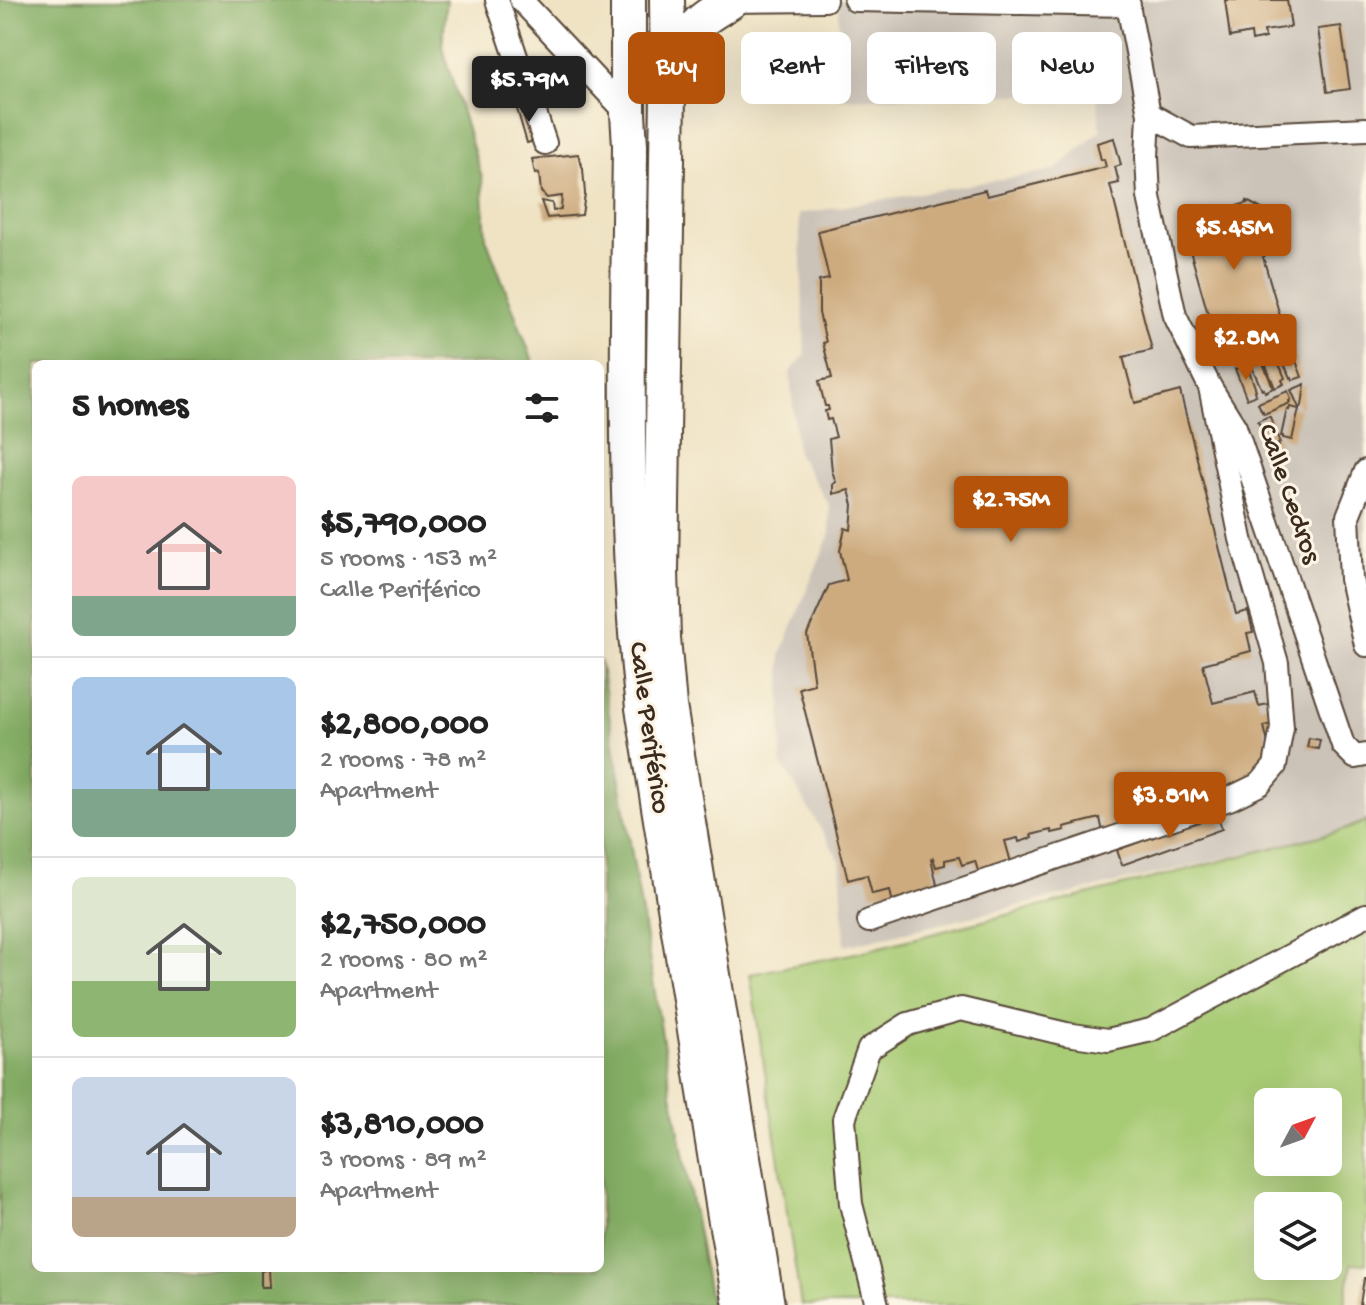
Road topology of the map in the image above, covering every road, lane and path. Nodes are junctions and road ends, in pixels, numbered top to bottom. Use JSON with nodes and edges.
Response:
{"nodes":[{"id":1,"x":497,"y":0,"type":"edge"},
{"id":2,"x":521,"y":0,"type":"edge"},
{"id":3,"x":628,"y":0,"type":"edge"},
{"id":4,"x":667,"y":0,"type":"edge"},
{"id":5,"x":825,"y":0,"type":"edge"},
{"id":6,"x":855,"y":0,"type":"edge"},
{"id":7,"x":735,"y":1,"type":"edge"},
{"id":8,"x":1128,"y":2,"type":"edge"},
{"id":9,"x":667,"y":32,"type":"edge"},
{"id":10,"x":692,"y":32,"type":"edge"},
{"id":11,"x":668,"y":104,"type":"edge"},
{"id":12,"x":628,"y":114,"type":"junction"},
{"id":13,"x":1149,"y":114,"type":"junction"},
{"id":14,"x":1366,"y":129,"type":"edge"},
{"id":15,"x":545,"y":143,"type":"dead end"},
{"id":16,"x":1210,"y":387,"type":"junction"},
{"id":17,"x":1366,"y":471,"type":"edge"},
{"id":18,"x":1366,"y":645,"type":"edge"},
{"id":19,"x":1366,"y":755,"type":"edge"},
{"id":20,"x":1366,"y":915,"type":"edge"},
{"id":21,"x":869,"y":921,"type":"dead end"},
{"id":22,"x":741,"y":1305,"type":"edge"},
{"id":23,"x":767,"y":1305,"type":"edge"},
{"id":24,"x":877,"y":1305,"type":"edge"}],
"edges":[{"from":1,"to":15,"type":"street"},
{"from":2,"to":12,"type":"street"},
{"from":3,"to":12,"type":"highway","name":"Calle Periférico"},
{"from":4,"to":9,"type":"highway","name":"Calle Periférico"},
{"from":5,"to":7,"type":"street"},
{"from":6,"to":8,"type":"street"},
{"from":7,"to":10,"type":"highway"},
{"from":8,"to":13,"type":"street","name":"Calle Cedros"},
{"from":11,"to":23,"type":"highway","name":"Calle Periférico"},
{"from":12,"to":22,"type":"highway","name":"Calle Periférico"},
{"from":13,"to":14,"type":"street"},
{"from":13,"to":16,"type":"street","name":"Calle Cedros"},
{"from":16,"to":19,"type":"street","name":"Calle Cedros"},
{"from":16,"to":21,"type":"street"},
{"from":17,"to":18,"type":"street"},
{"from":20,"to":24,"type":"street"}]}
